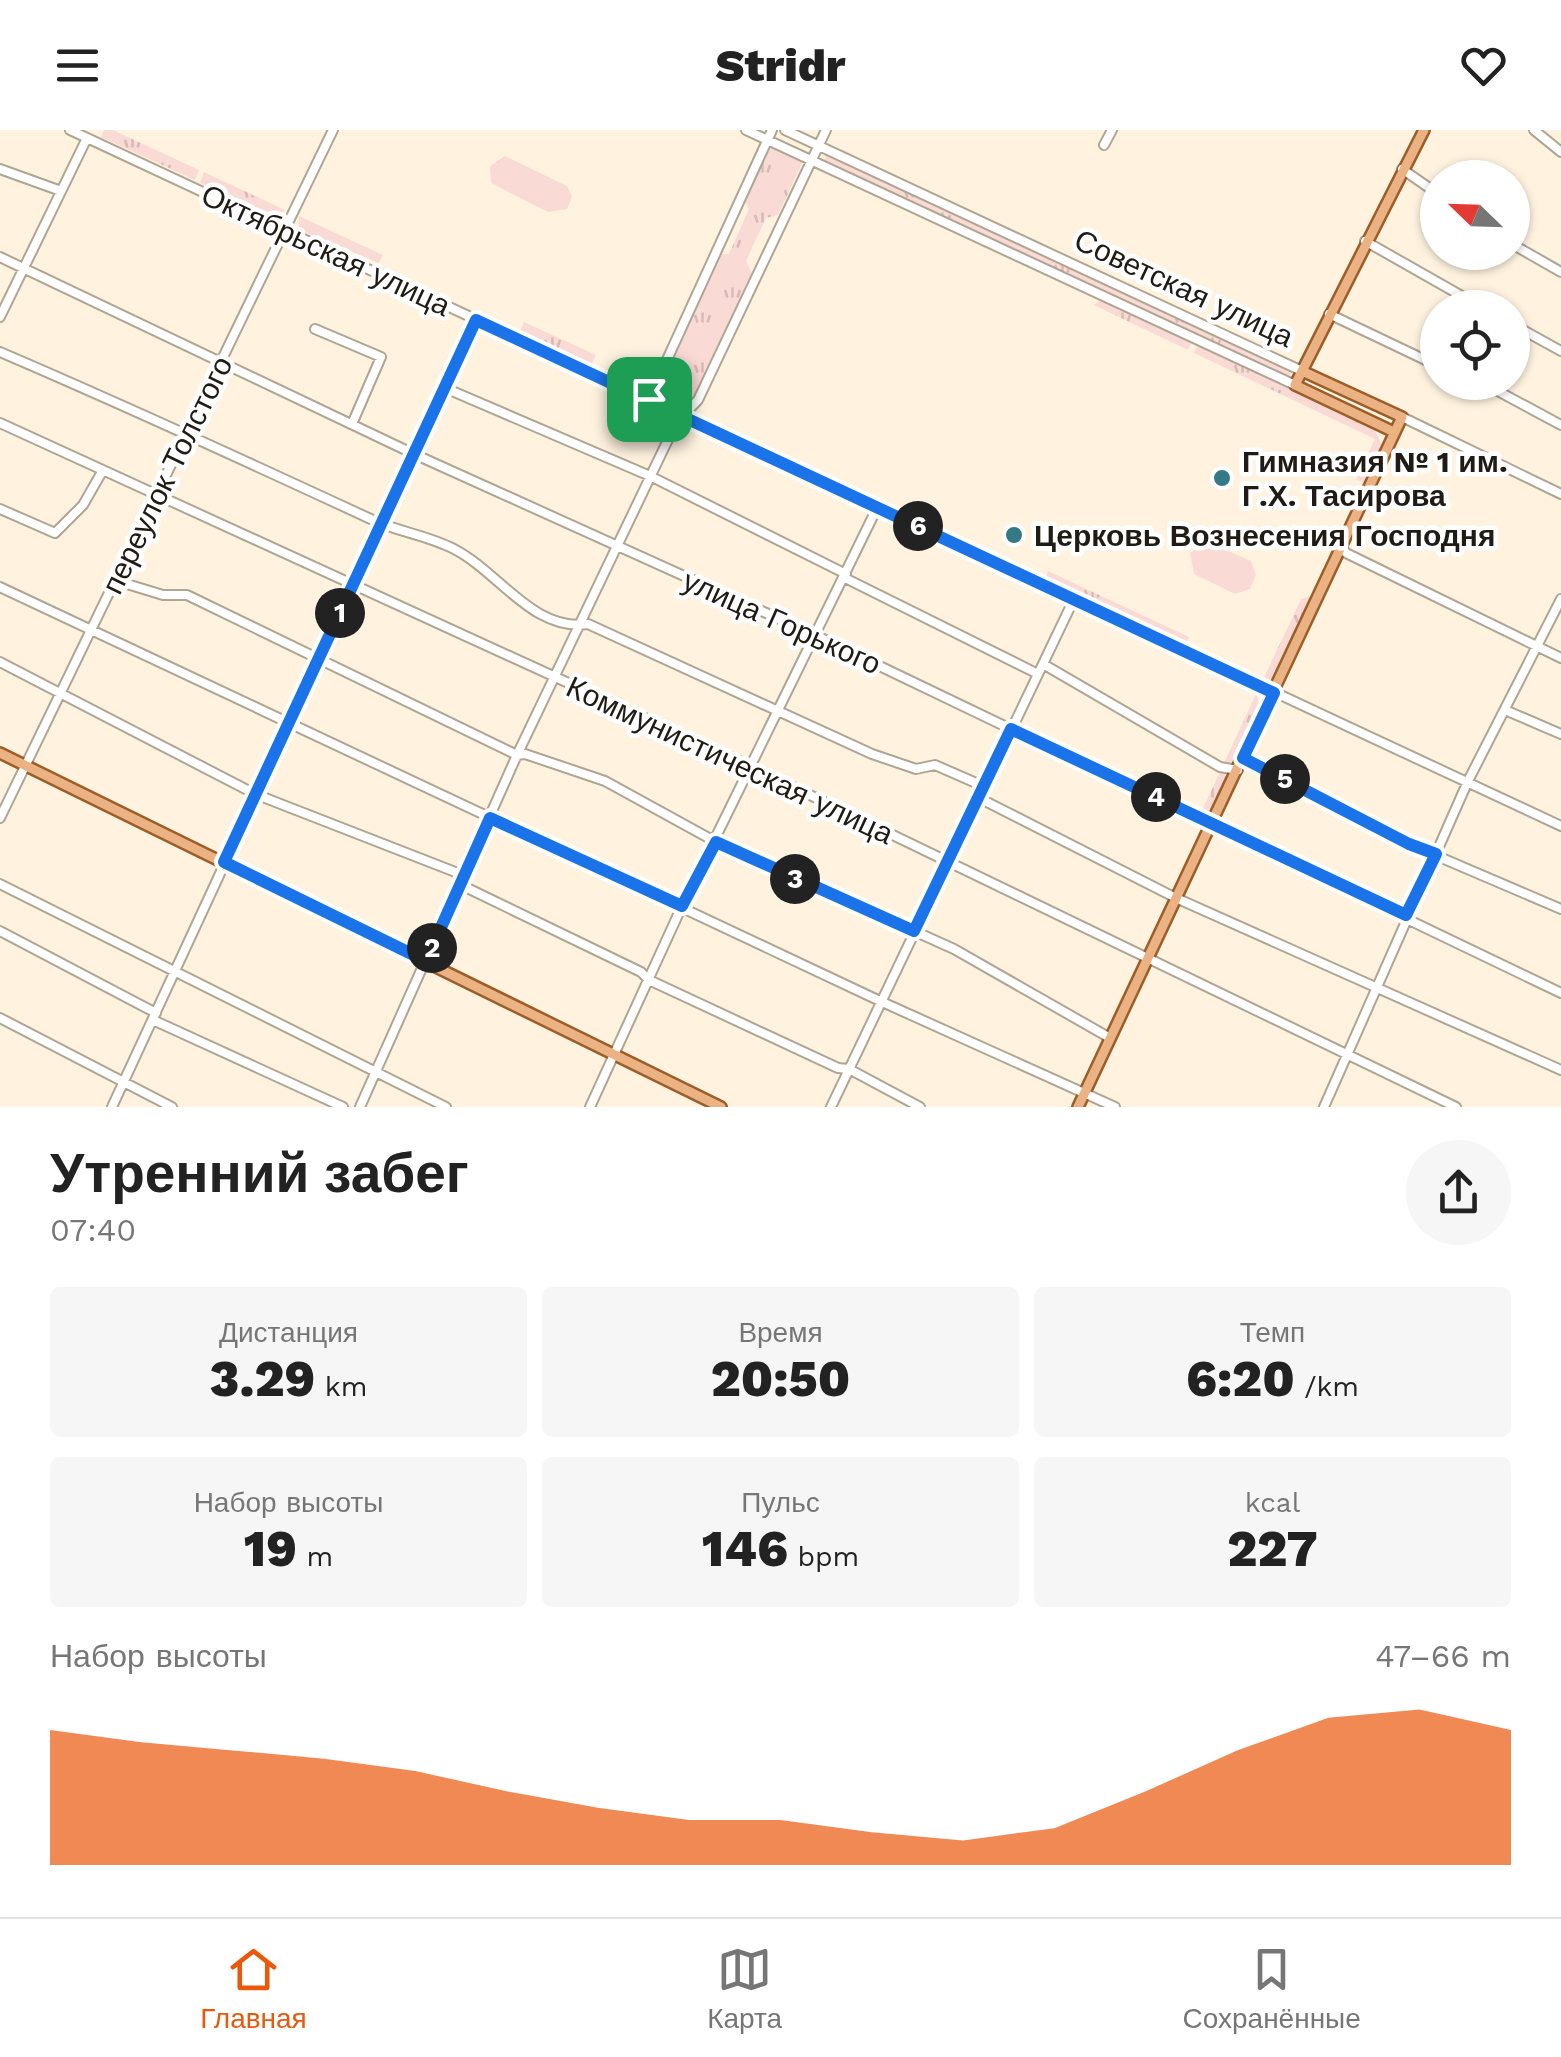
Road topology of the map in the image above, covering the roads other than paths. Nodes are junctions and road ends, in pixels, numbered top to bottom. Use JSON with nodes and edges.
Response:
{"nodes":[{"id":1,"x":70,"y":130,"type":"edge"},
{"id":2,"x":332,"y":130,"type":"edge"},
{"id":3,"x":746,"y":130,"type":"edge"},
{"id":4,"x":772,"y":130,"type":"edge"},
{"id":5,"x":785,"y":130,"type":"edge"},
{"id":6,"x":826,"y":130,"type":"edge"},
{"id":7,"x":1112,"y":130,"type":"edge"},
{"id":8,"x":1424,"y":130,"type":"edge"},
{"id":9,"x":1534,"y":130,"type":"edge"},
{"id":10,"x":87,"y":138,"type":"junction"},
{"id":11,"x":767,"y":140,"type":"junction"},
{"id":12,"x":818,"y":144,"type":"junction"},
{"id":13,"x":1104,"y":145,"type":"dead end"},
{"id":14,"x":1561,"y":152,"type":"edge"},
{"id":15,"x":810,"y":160,"type":"junction"},
{"id":16,"x":0,"y":169,"type":"edge"},
{"id":17,"x":1402,"y":169,"type":"junction"},
{"id":18,"x":1420,"y":182,"type":"edge"},
{"id":19,"x":61,"y":191,"type":"junction"},
{"id":20,"x":284,"y":230,"type":"junction"},
{"id":21,"x":1365,"y":241,"type":"junction"},
{"id":22,"x":1530,"y":254,"type":"edge"},
{"id":23,"x":0,"y":257,"type":"edge"},
{"id":24,"x":24,"y":269,"type":"junction"},
{"id":25,"x":1561,"y":272,"type":"edge"},
{"id":26,"x":1451,"y":290,"type":"edge"},
{"id":27,"x":1330,"y":314,"type":"junction"},
{"id":28,"x":0,"y":317,"type":"edge"},
{"id":29,"x":476,"y":320,"type":"junction"},
{"id":30,"x":315,"y":329,"type":"dead end"},
{"id":31,"x":1530,"y":334,"type":"edge"},
{"id":32,"x":0,"y":352,"type":"edge"},
{"id":33,"x":1561,"y":352,"type":"edge"},
{"id":34,"x":1420,"y":357,"type":"edge"},
{"id":35,"x":222,"y":361,"type":"junction"},
{"id":36,"x":1302,"y":371,"type":"junction"},
{"id":37,"x":1295,"y":385,"type":"junction"},
{"id":38,"x":445,"y":388,"type":"junction"},
{"id":39,"x":649,"y":399,"type":"junction"},
{"id":40,"x":1515,"y":400,"type":"edge"},
{"id":41,"x":681,"y":414,"type":"junction"},
{"id":42,"x":1402,"y":417,"type":"junction"},
{"id":43,"x":0,"y":423,"type":"edge"},
{"id":44,"x":352,"y":424,"type":"junction"},
{"id":45,"x":1561,"y":424,"type":"edge"},
{"id":46,"x":188,"y":432,"type":"junction"},
{"id":47,"x":1394,"y":432,"type":"junction"},
{"id":48,"x":414,"y":454,"type":"junction"},
{"id":49,"x":103,"y":470,"type":"junction"},
{"id":50,"x":650,"y":476,"type":"junction"},
{"id":51,"x":1561,"y":494,"type":"edge"},
{"id":52,"x":157,"y":495,"type":"junction"},
{"id":53,"x":877,"y":508,"type":"junction"},
{"id":54,"x":0,"y":509,"type":"edge"},
{"id":55,"x":381,"y":524,"type":"junction"},
{"id":56,"x":1342,"y":547,"type":"junction"},
{"id":57,"x":618,"y":548,"type":"junction"},
{"id":58,"x":846,"y":576,"type":"junction"},
{"id":59,"x":118,"y":581,"type":"junction"},
{"id":60,"x":353,"y":586,"type":"junction"},
{"id":61,"x":0,"y":587,"type":"edge"},
{"id":62,"x":1561,"y":598,"type":"edge"},
{"id":63,"x":1074,"y":599,"type":"junction"},
{"id":64,"x":578,"y":625,"type":"junction"},
{"id":65,"x":92,"y":630,"type":"junction"},
{"id":66,"x":817,"y":636,"type":"junction"},
{"id":67,"x":1538,"y":647,"type":"junction"},
{"id":68,"x":318,"y":658,"type":"junction"},
{"id":69,"x":1561,"y":658,"type":"edge"},
{"id":70,"x":0,"y":662,"type":"edge"},
{"id":71,"x":1043,"y":664,"type":"junction"},
{"id":72,"x":1036,"y":673,"type":"junction"},
{"id":73,"x":554,"y":679,"type":"junction"},
{"id":74,"x":63,"y":692,"type":"junction"},
{"id":75,"x":1274,"y":693,"type":"junction"},
{"id":76,"x":1505,"y":710,"type":"junction"},
{"id":77,"x":777,"y":712,"type":"junction"},
{"id":78,"x":289,"y":721,"type":"junction"},
{"id":79,"x":1011,"y":729,"type":"junction"},
{"id":80,"x":1561,"y":734,"type":"edge"},
{"id":81,"x":0,"y":752,"type":"edge"},
{"id":82,"x":517,"y":756,"type":"junction"},
{"id":83,"x":1243,"y":758,"type":"junction"},
{"id":84,"x":26,"y":765,"type":"junction"},
{"id":85,"x":752,"y":766,"type":"junction"},
{"id":86,"x":1238,"y":770,"type":"junction"},
{"id":87,"x":1468,"y":781,"type":"junction"},
{"id":88,"x":984,"y":786,"type":"junction"},
{"id":89,"x":254,"y":794,"type":"junction"},
{"id":90,"x":979,"y":798,"type":"junction"},
{"id":91,"x":0,"y":818,"type":"edge"},
{"id":92,"x":490,"y":818,"type":"junction"},
{"id":93,"x":1211,"y":823,"type":"junction"},
{"id":94,"x":1561,"y":826,"type":"edge"},
{"id":95,"x":716,"y":842,"type":"junction"},
{"id":96,"x":1436,"y":854,"type":"junction"},
{"id":97,"x":948,"y":860,"type":"junction"},
{"id":98,"x":224,"y":862,"type":"junction"},
{"id":99,"x":462,"y":880,"type":"junction"},
{"id":100,"x":0,"y":884,"type":"edge"},
{"id":101,"x":1176,"y":898,"type":"junction"},
{"id":102,"x":682,"y":906,"type":"junction"},
{"id":103,"x":1561,"y":910,"type":"edge"},
{"id":104,"x":1406,"y":915,"type":"junction"},
{"id":105,"x":0,"y":931,"type":"edge"},
{"id":106,"x":914,"y":931,"type":"junction"},
{"id":107,"x":1148,"y":958,"type":"junction"},
{"id":108,"x":426,"y":961,"type":"junction"},
{"id":109,"x":176,"y":969,"type":"junction"},
{"id":110,"x":649,"y":980,"type":"junction"},
{"id":111,"x":1372,"y":988,"type":"junction"},
{"id":112,"x":1561,"y":993,"type":"edge"},
{"id":113,"x":880,"y":1002,"type":"junction"},
{"id":114,"x":155,"y":1016,"type":"junction"},
{"id":115,"x":0,"y":1018,"type":"edge"},
{"id":116,"x":1110,"y":1038,"type":"junction"},
{"id":117,"x":1347,"y":1053,"type":"junction"},
{"id":118,"x":615,"y":1056,"type":"junction"},
{"id":119,"x":849,"y":1069,"type":"junction"},
{"id":120,"x":1561,"y":1070,"type":"edge"},
{"id":121,"x":376,"y":1072,"type":"junction"},
{"id":122,"x":124,"y":1081,"type":"junction"},
{"id":123,"x":1085,"y":1092,"type":"junction"},
{"id":124,"x":112,"y":1107,"type":"edge"},
{"id":125,"x":172,"y":1107,"type":"edge"},
{"id":126,"x":343,"y":1107,"type":"edge"},
{"id":127,"x":360,"y":1107,"type":"edge"},
{"id":128,"x":446,"y":1107,"type":"edge"},
{"id":129,"x":590,"y":1107,"type":"edge"},
{"id":130,"x":721,"y":1107,"type":"edge"},
{"id":131,"x":832,"y":1107,"type":"edge"},
{"id":132,"x":920,"y":1107,"type":"edge"},
{"id":133,"x":1078,"y":1107,"type":"edge"},
{"id":134,"x":1116,"y":1107,"type":"edge"},
{"id":135,"x":1324,"y":1107,"type":"edge"},
{"id":136,"x":1456,"y":1107,"type":"edge"}],
"edges":[{"from":1,"to":10,"type":"street","name":"Октябрьская улица"},
{"from":2,"to":20,"type":"street","name":"переулок Толстого"},
{"from":3,"to":11,"type":"street","name":"Советская улица"},
{"from":4,"to":11,"type":"street"},
{"from":5,"to":12,"type":"street","name":"Советская улица"},
{"from":6,"to":12,"type":"street"},
{"from":7,"to":13,"type":"street"},
{"from":8,"to":17,"type":"main road"},
{"from":9,"to":14,"type":"street"},
{"from":10,"to":19,"type":"street"},
{"from":10,"to":20,"type":"street","name":"Октябрьская улица"},
{"from":11,"to":15,"type":"street","name":"Советская улица"},
{"from":11,"to":39,"type":"street"},
{"from":12,"to":15,"type":"street"},
{"from":12,"to":36,"type":"street","name":"Советская улица"},
{"from":15,"to":37,"type":"street","name":"Советская улица"},
{"from":15,"to":41,"type":"street"},
{"from":16,"to":19,"type":"street"},
{"from":17,"to":18,"type":"street"},
{"from":17,"to":21,"type":"main road"},
{"from":19,"to":24,"type":"street"},
{"from":20,"to":29,"type":"street","name":"Октябрьская улица"},
{"from":20,"to":35,"type":"street","name":"переулок Толстого"},
{"from":21,"to":26,"type":"street"},
{"from":21,"to":27,"type":"main road"},
{"from":22,"to":25,"type":"street"},
{"from":23,"to":24,"type":"street","name":"улица Горького"},
{"from":24,"to":28,"type":"street"},
{"from":24,"to":35,"type":"street","name":"улица Горького"},
{"from":27,"to":34,"type":"street"},
{"from":27,"to":36,"type":"main road"},
{"from":29,"to":38,"type":"street"},
{"from":29,"to":39,"type":"street","name":"Октябрьская улица"},
{"from":30,"to":44,"type":"street"},
{"from":31,"to":33,"type":"street"},
{"from":32,"to":46,"type":"street"},
{"from":35,"to":44,"type":"street","name":"улица Горького"},
{"from":35,"to":46,"type":"street","name":"переулок Толстого"},
{"from":36,"to":37,"type":"main road"},
{"from":36,"to":42,"type":"main road","name":"Советская улица"},
{"from":37,"to":47,"type":"main road","name":"Советская улица"},
{"from":38,"to":48,"type":"street"},
{"from":38,"to":50,"type":"street"},
{"from":39,"to":41,"type":"street","name":"Октябрьская улица"},
{"from":40,"to":45,"type":"street"},
{"from":41,"to":50,"type":"street"},
{"from":41,"to":53,"type":"street","name":"Октябрьская улица"},
{"from":42,"to":47,"type":"main road"},
{"from":42,"to":51,"type":"street","name":"Советская улица"},
{"from":43,"to":49,"type":"street","name":"Коммунистическая улица"},
{"from":44,"to":48,"type":"street","name":"улица Горького"},
{"from":46,"to":52,"type":"street","name":"переулок Толстого"},
{"from":46,"to":55,"type":"street"},
{"from":47,"to":56,"type":"main road"},
{"from":48,"to":55,"type":"street"},
{"from":48,"to":57,"type":"street","name":"улица Горького"},
{"from":49,"to":52,"type":"street","name":"Коммунистическая улица"},
{"from":49,"to":54,"type":"street"},
{"from":50,"to":57,"type":"street"},
{"from":50,"to":58,"type":"street"},
{"from":52,"to":59,"type":"street","name":"переулок Толстого"},
{"from":52,"to":60,"type":"street","name":"Коммунистическая улица"},
{"from":53,"to":58,"type":"street"},
{"from":53,"to":63,"type":"street","name":"Октябрьская улица"},
{"from":55,"to":60,"type":"street"},
{"from":55,"to":64,"type":"street"},
{"from":56,"to":67,"type":"street"},
{"from":56,"to":75,"type":"main road"},
{"from":57,"to":64,"type":"street"},
{"from":57,"to":66,"type":"street","name":"улица Горького"},
{"from":58,"to":66,"type":"street"},
{"from":58,"to":72,"type":"street"},
{"from":59,"to":65,"type":"street","name":"переулок Толстого"},
{"from":59,"to":68,"type":"street"},
{"from":60,"to":68,"type":"street"},
{"from":60,"to":73,"type":"street","name":"Коммунистическая улица"},
{"from":61,"to":65,"type":"street"},
{"from":62,"to":67,"type":"street"},
{"from":63,"to":71,"type":"street"},
{"from":63,"to":75,"type":"street","name":"Октябрьская улица"},
{"from":64,"to":73,"type":"street"},
{"from":64,"to":77,"type":"street"},
{"from":65,"to":74,"type":"street","name":"переулок Толстого"},
{"from":65,"to":78,"type":"street"},
{"from":66,"to":77,"type":"street"},
{"from":66,"to":79,"type":"street","name":"улица Горького"},
{"from":67,"to":69,"type":"street"},
{"from":67,"to":76,"type":"street"},
{"from":68,"to":78,"type":"street"},
{"from":68,"to":82,"type":"street"},
{"from":70,"to":74,"type":"street"},
{"from":71,"to":72,"type":"street"},
{"from":71,"to":86,"type":"street"},
{"from":72,"to":79,"type":"street"},
{"from":73,"to":82,"type":"street"},
{"from":73,"to":85,"type":"street","name":"Коммунистическая улица"},
{"from":74,"to":84,"type":"street","name":"переулок Толстого"},
{"from":74,"to":89,"type":"street"},
{"from":75,"to":83,"type":"main road"},
{"from":75,"to":87,"type":"street","name":"Октябрьская улица"},
{"from":76,"to":80,"type":"street"},
{"from":76,"to":87,"type":"street"},
{"from":77,"to":85,"type":"street"},
{"from":77,"to":88,"type":"street"},
{"from":78,"to":89,"type":"street"},
{"from":78,"to":92,"type":"street"},
{"from":79,"to":88,"type":"street"},
{"from":79,"to":93,"type":"street","name":"улица Горького"},
{"from":81,"to":84,"type":"main road"},
{"from":82,"to":92,"type":"street"},
{"from":82,"to":95,"type":"street"},
{"from":83,"to":86,"type":"main road"},
{"from":83,"to":96,"type":"street"},
{"from":84,"to":91,"type":"street","name":"переулок Толстого"},
{"from":84,"to":98,"type":"main road"},
{"from":85,"to":95,"type":"street"},
{"from":85,"to":97,"type":"street","name":"Коммунистическая улица"},
{"from":86,"to":93,"type":"main road"},
{"from":87,"to":94,"type":"street","name":"Октябрьская улица"},
{"from":87,"to":96,"type":"street"},
{"from":88,"to":90,"type":"street"},
{"from":89,"to":98,"type":"street"},
{"from":89,"to":99,"type":"street"},
{"from":90,"to":97,"type":"street"},
{"from":90,"to":101,"type":"street"},
{"from":92,"to":99,"type":"street"},
{"from":92,"to":102,"type":"street"},
{"from":93,"to":101,"type":"main road"},
{"from":93,"to":104,"type":"street","name":"улица Горького"},
{"from":95,"to":102,"type":"street"},
{"from":95,"to":106,"type":"street"},
{"from":96,"to":103,"type":"street"},
{"from":96,"to":104,"type":"street"},
{"from":97,"to":106,"type":"street"},
{"from":97,"to":107,"type":"street","name":"Коммунистическая улица"},
{"from":98,"to":108,"type":"main road"},
{"from":98,"to":109,"type":"street"},
{"from":99,"to":108,"type":"street"},
{"from":99,"to":110,"type":"street"},
{"from":100,"to":109,"type":"street"},
{"from":101,"to":107,"type":"main road"},
{"from":101,"to":111,"type":"street"},
{"from":102,"to":110,"type":"street"},
{"from":102,"to":113,"type":"street"},
{"from":104,"to":111,"type":"street"},
{"from":104,"to":112,"type":"street","name":"улица Горького"},
{"from":105,"to":114,"type":"street"},
{"from":106,"to":113,"type":"street"},
{"from":106,"to":116,"type":"street"},
{"from":107,"to":116,"type":"main road"},
{"from":107,"to":117,"type":"street","name":"Коммунистическая улица"},
{"from":108,"to":118,"type":"main road"},
{"from":108,"to":121,"type":"street"},
{"from":109,"to":114,"type":"street"},
{"from":109,"to":121,"type":"street"},
{"from":110,"to":118,"type":"street"},
{"from":110,"to":119,"type":"street"},
{"from":111,"to":117,"type":"street"},
{"from":111,"to":120,"type":"street"},
{"from":113,"to":119,"type":"street"},
{"from":113,"to":123,"type":"street"},
{"from":114,"to":122,"type":"street"},
{"from":114,"to":126,"type":"street"},
{"from":115,"to":122,"type":"street"},
{"from":116,"to":123,"type":"main road"},
{"from":117,"to":135,"type":"street"},
{"from":117,"to":136,"type":"street","name":"Коммунистическая улица"},
{"from":118,"to":129,"type":"street"},
{"from":118,"to":130,"type":"main road"},
{"from":119,"to":131,"type":"street"},
{"from":119,"to":132,"type":"street"},
{"from":121,"to":127,"type":"street"},
{"from":121,"to":128,"type":"street"},
{"from":122,"to":124,"type":"street"},
{"from":122,"to":125,"type":"street"},
{"from":123,"to":133,"type":"main road"},
{"from":123,"to":134,"type":"street"}]}
